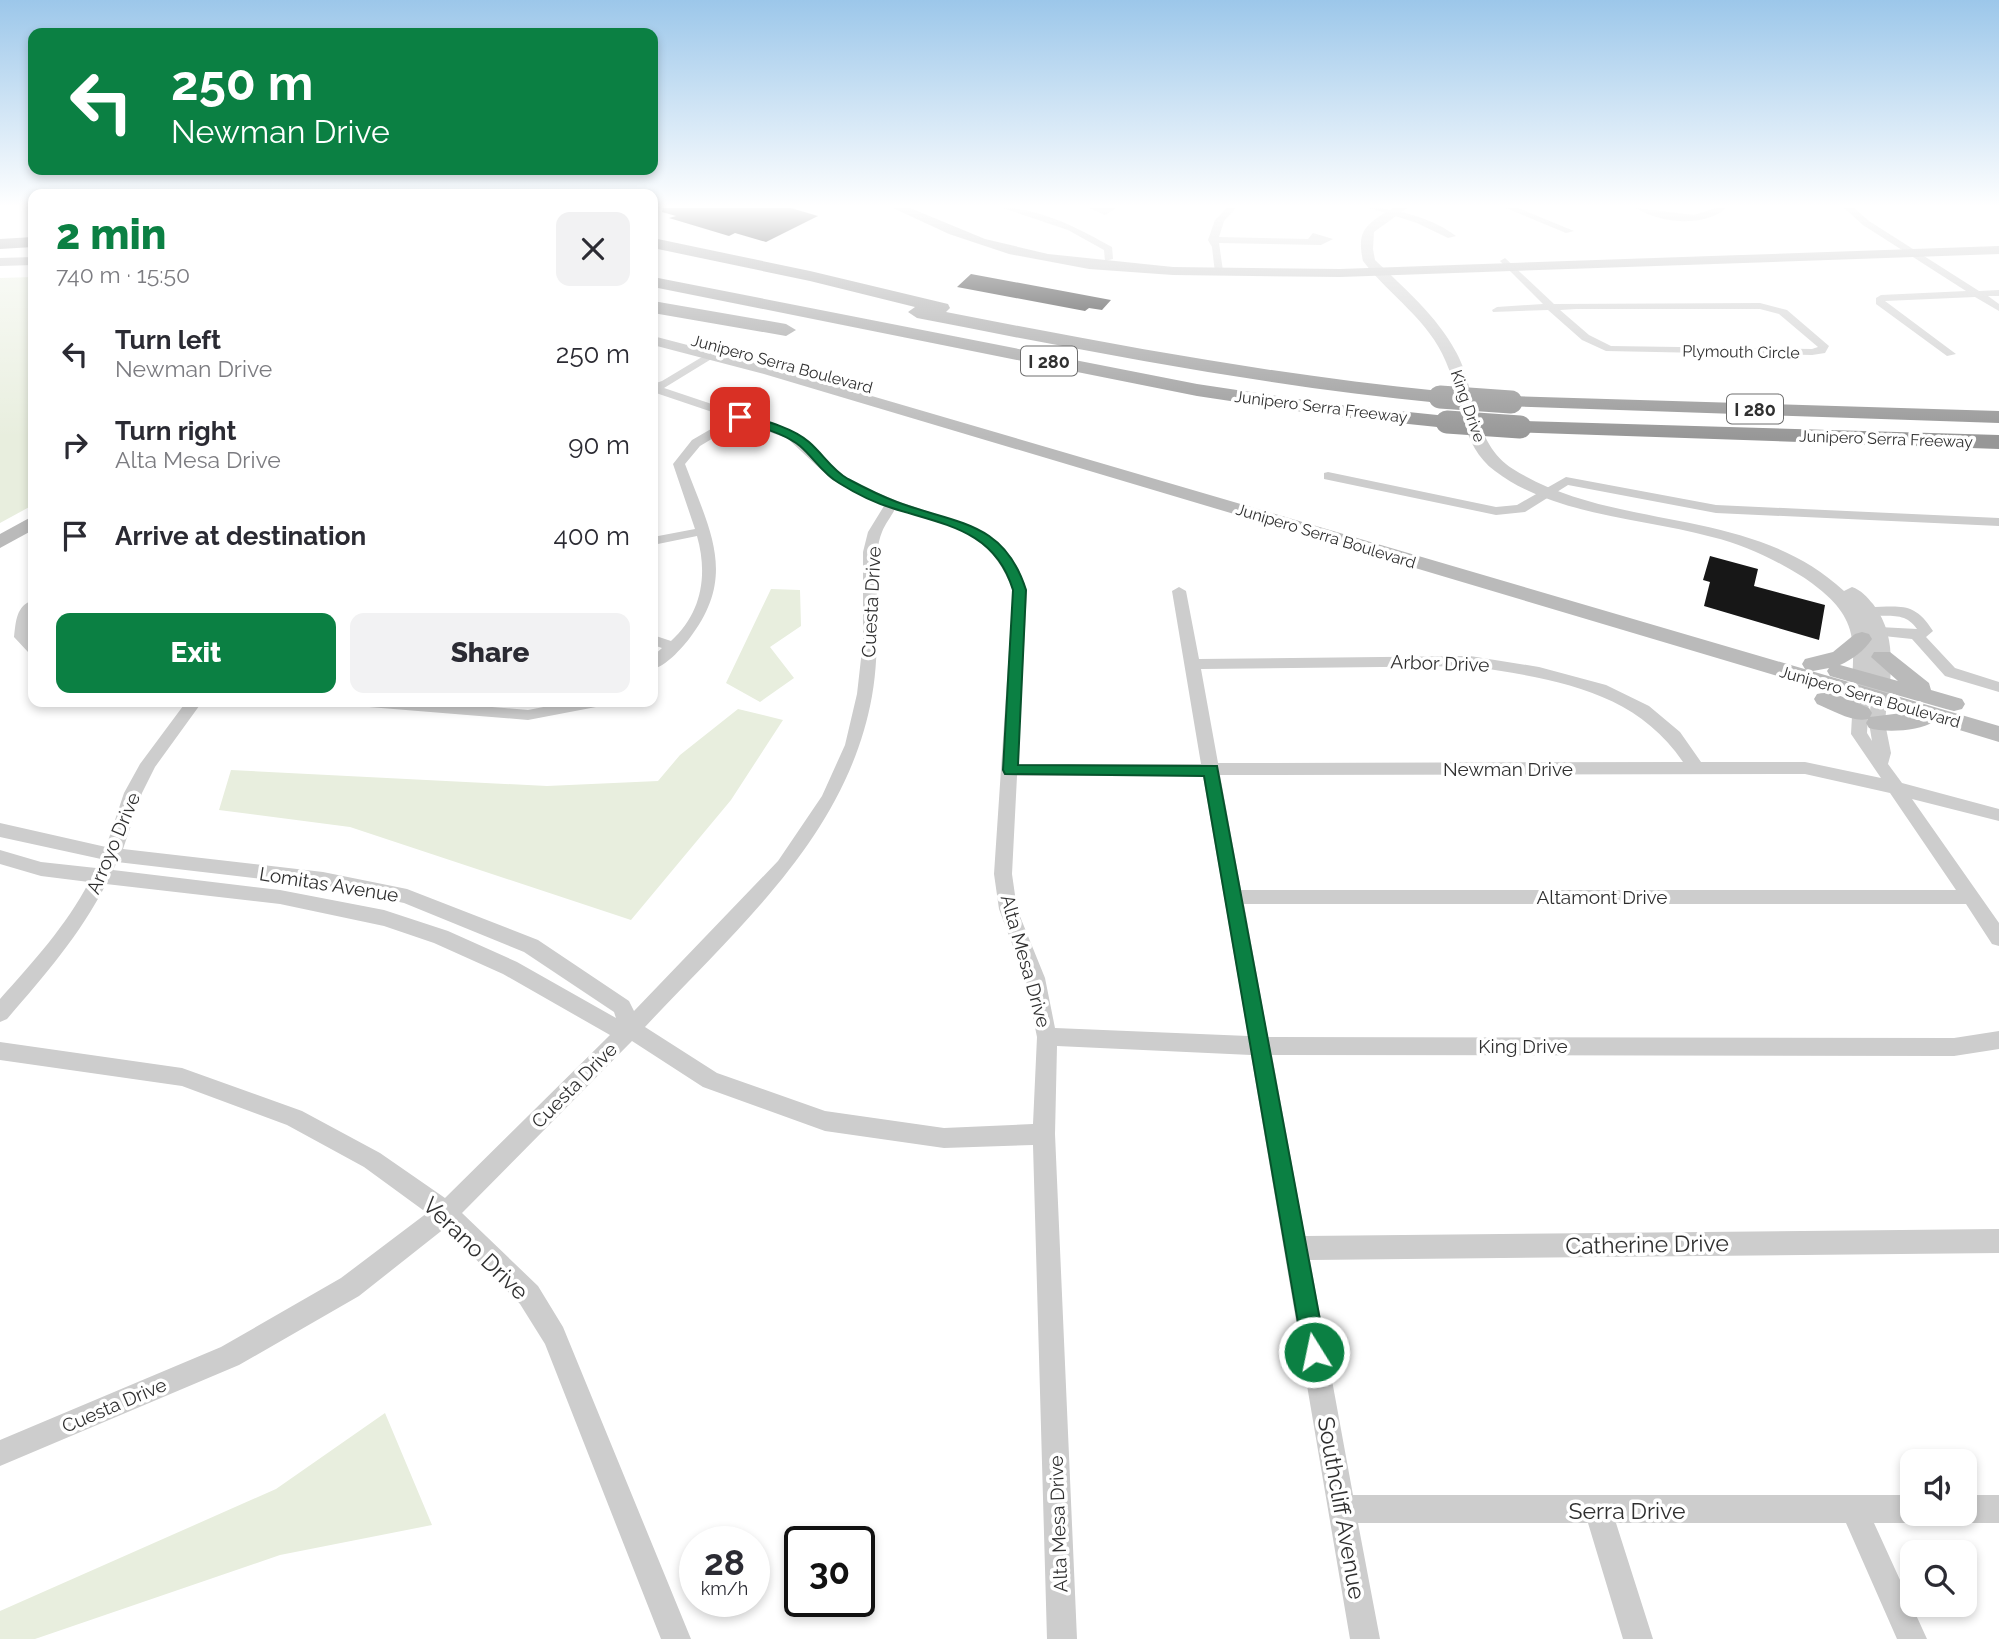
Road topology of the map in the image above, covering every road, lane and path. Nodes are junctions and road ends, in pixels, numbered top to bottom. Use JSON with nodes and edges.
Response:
{"nodes":[{"id":1,"x":666,"y":284,"type":"edge"},
{"id":2,"x":774,"y":284,"type":"edge"},
{"id":3,"x":845,"y":284,"type":"edge"},
{"id":4,"x":1397,"y":284,"type":"edge"},
{"id":5,"x":1528,"y":284,"type":"edge"},
{"id":6,"x":1961,"y":284,"type":"edge"},
{"id":7,"x":1974,"y":293,"type":"junction"},
{"id":8,"x":1999,"y":293,"type":"edge"},
{"id":9,"x":1551,"y":307,"type":"junction"},
{"id":10,"x":658,"y":308,"type":"edge"},
{"id":11,"x":1999,"y":309,"type":"edge"},
{"id":12,"x":1497,"y":310,"type":"dead end"},
{"id":13,"x":658,"y":332,"type":"edge"},
{"id":14,"x":802,"y":332,"type":"dead end"},
{"id":15,"x":1030,"y":334,"type":"junction"},
{"id":16,"x":658,"y":342,"type":"edge"},
{"id":17,"x":857,"y":342,"type":"dead end"},
{"id":18,"x":714,"y":350,"type":"junction"},
{"id":19,"x":1951,"y":354,"type":"dead end"},
{"id":20,"x":658,"y":378,"type":"edge"},
{"id":21,"x":658,"y":386,"type":"edge"},
{"id":22,"x":658,"y":390,"type":"edge"},
{"id":23,"x":1353,"y":413,"type":"junction"},
{"id":24,"x":740,"y":417,"type":"junction"},
{"id":25,"x":1999,"y":417,"type":"edge"},
{"id":26,"x":1999,"y":442,"type":"edge"},
{"id":27,"x":1328,"y":477,"type":"dead end"},
{"id":28,"x":1552,"y":489,"type":"junction"},
{"id":29,"x":892,"y":504,"type":"junction"},
{"id":30,"x":1999,"y":522,"type":"edge"},
{"id":31,"x":28,"y":525,"type":"edge"},
{"id":32,"x":703,"y":531,"type":"junction"},
{"id":33,"x":28,"y":536,"type":"edge"},
{"id":34,"x":658,"y":540,"type":"edge"},
{"id":35,"x":0,"y":542,"type":"edge"},
{"id":36,"x":0,"y":552,"type":"edge"},
{"id":37,"x":1180,"y":591,"type":"dead end"},
{"id":38,"x":28,"y":608,"type":"edge"},
{"id":39,"x":1868,"y":611,"type":"junction"},
{"id":40,"x":1871,"y":635,"type":"junction"},
{"id":41,"x":1916,"y":635,"type":"junction"},
{"id":42,"x":658,"y":642,"type":"edge"},
{"id":43,"x":28,"y":644,"type":"edge"},
{"id":44,"x":676,"y":647,"type":"junction"},
{"id":45,"x":1882,"y":657,"type":"junction"},
{"id":46,"x":658,"y":660,"type":"edge"},
{"id":47,"x":1192,"y":664,"type":"junction"},
{"id":48,"x":1813,"y":664,"type":"junction"},
{"id":49,"x":1999,"y":687,"type":"edge"},
{"id":50,"x":1870,"y":699,"type":"junction"},
{"id":51,"x":190,"y":707,"type":"edge"},
{"id":52,"x":430,"y":707,"type":"edge"},
{"id":53,"x":570,"y":707,"type":"edge"},
{"id":54,"x":1952,"y":712,"type":"junction"},
{"id":55,"x":1999,"y":716,"type":"edge"},
{"id":56,"x":1999,"y":734,"type":"edge"},
{"id":57,"x":1696,"y":768,"type":"junction"},
{"id":58,"x":1010,"y":770,"type":"junction"},
{"id":59,"x":1211,"y":770,"type":"junction"},
{"id":60,"x":1896,"y":788,"type":"junction"},
{"id":61,"x":1999,"y":815,"type":"edge"},
{"id":62,"x":0,"y":830,"type":"edge"},
{"id":63,"x":112,"y":855,"type":"junction"},
{"id":64,"x":0,"y":857,"type":"edge"},
{"id":65,"x":102,"y":877,"type":"junction"},
{"id":66,"x":1234,"y":897,"type":"junction"},
{"id":67,"x":1971,"y":897,"type":"junction"},
{"id":68,"x":1999,"y":938,"type":"edge"},
{"id":69,"x":0,"y":1013,"type":"edge"},
{"id":70,"x":630,"y":1029,"type":"junction"},
{"id":71,"x":1047,"y":1037,"type":"junction"},
{"id":72,"x":1999,"y":1040,"type":"edge"},
{"id":73,"x":1261,"y":1046,"type":"junction"},
{"id":74,"x":0,"y":1051,"type":"edge"},
{"id":75,"x":1044,"y":1134,"type":"junction"},
{"id":76,"x":446,"y":1213,"type":"junction"},
{"id":77,"x":1999,"y":1241,"type":"edge"},
{"id":78,"x":1296,"y":1248,"type":"junction"},
{"id":79,"x":0,"y":1452,"type":"edge"},
{"id":80,"x":1342,"y":1509,"type":"junction"},
{"id":81,"x":1900,"y":1509,"type":"edge"},
{"id":82,"x":1977,"y":1509,"type":"edge"},
{"id":83,"x":1999,"y":1509,"type":"edge"},
{"id":84,"x":1598,"y":1510,"type":"junction"},
{"id":85,"x":1854,"y":1510,"type":"junction"},
{"id":86,"x":676,"y":1639,"type":"edge"},
{"id":87,"x":1062,"y":1639,"type":"edge"},
{"id":88,"x":1365,"y":1639,"type":"edge"},
{"id":89,"x":1638,"y":1639,"type":"edge"},
{"id":90,"x":1912,"y":1639,"type":"edge"}],
"edges":[{"from":1,"to":23,"type":"highway","name":"Junipero Serra Freeway","number":"I 280"},
{"from":2,"to":15,"type":"highway","name":"Junipero Serra Freeway","number":"I 280"},
{"from":3,"to":15,"type":"highway"},
{"from":4,"to":28,"type":"street","name":"King Drive"},
{"from":5,"to":9,"type":"street","name":"Plymouth Circle"},
{"from":6,"to":7,"type":"street"},
{"from":7,"to":8,"type":"street"},
{"from":7,"to":11,"type":"street"},
{"from":7,"to":19,"type":"street"},
{"from":9,"to":9,"type":"street","name":"Plymouth Circle"},
{"from":9,"to":12,"type":"street"},
{"from":10,"to":14,"type":"highway"},
{"from":13,"to":18,"type":"main road","name":"Junipero Serra Boulevard"},
{"from":15,"to":25,"type":"highway","name":"Junipero Serra Freeway","number":"I 280","bridge":true},
{"from":16,"to":18,"type":"main road","name":"Junipero Serra Boulevard"},
{"from":17,"to":23,"type":"highway"},
{"from":18,"to":20,"type":"street"},
{"from":18,"to":21,"type":"street"},
{"from":18,"to":48,"type":"main road","name":"Junipero Serra Boulevard"},
{"from":18,"to":50,"type":"main road","name":"Junipero Serra Boulevard"},
{"from":22,"to":24,"type":"street","name":"Alta Mesa Drive"},
{"from":23,"to":26,"type":"highway","name":"Junipero Serra Freeway","number":"I 280","bridge":true},
{"from":24,"to":29,"type":"street","name":"Alta Mesa Drive"},
{"from":24,"to":32,"type":"street"},
{"from":27,"to":28,"type":"street"},
{"from":28,"to":30,"type":"street"},
{"from":28,"to":39,"type":"street","name":"King Drive"},
{"from":28,"to":40,"type":"street","name":"King Drive"},
{"from":29,"to":58,"type":"street","name":"Alta Mesa Drive"},
{"from":29,"to":70,"type":"street","name":"Cuesta Drive"},
{"from":31,"to":35,"type":"main road"},
{"from":32,"to":34,"type":"street"},
{"from":32,"to":44,"type":"street"},
{"from":33,"to":36,"type":"main road"},
{"from":37,"to":47,"type":"street","name":"Southcliff Avenue"},
{"from":38,"to":43,"type":"street"},
{"from":39,"to":40,"type":"street","name":"King Drive"},
{"from":39,"to":41,"type":"street"},
{"from":40,"to":41,"type":"street"},
{"from":40,"to":45,"type":"street","name":"King Drive"},
{"from":40,"to":48,"type":"main road"},
{"from":40,"to":50,"type":"street","name":"King Drive"},
{"from":41,"to":49,"type":"street"},
{"from":42,"to":44,"type":"street"},
{"from":44,"to":46,"type":"street"},
{"from":45,"to":50,"type":"street","name":"King Drive"},
{"from":45,"to":54,"type":"main road"},
{"from":47,"to":57,"type":"street","name":"Arbor Drive"},
{"from":47,"to":59,"type":"street","name":"Southcliff Avenue"},
{"from":48,"to":50,"type":"main road","name":"Junipero Serra Boulevard"},
{"from":50,"to":54,"type":"main road","name":"Junipero Serra Boulevard"},
{"from":50,"to":54,"type":"main road"},
{"from":50,"to":60,"type":"street","name":"King Drive"},
{"from":51,"to":63,"type":"street","name":"Arroyo Drive"},
{"from":52,"to":53,"type":"street"},
{"from":54,"to":55,"type":"main road","name":"Junipero Serra Boulevard"},
{"from":54,"to":56,"type":"main road","name":"Junipero Serra Boulevard"},
{"from":57,"to":59,"type":"street","name":"Newman Drive"},
{"from":57,"to":60,"type":"street","name":"Newman Drive"},
{"from":58,"to":59,"type":"street","name":"Newman Drive"},
{"from":58,"to":71,"type":"street","name":"Alta Mesa Drive"},
{"from":59,"to":66,"type":"street","name":"Southcliff Avenue"},
{"from":60,"to":61,"type":"street","name":"Newman Drive"},
{"from":60,"to":67,"type":"street","name":"King Drive"},
{"from":62,"to":63,"type":"street","name":"Lomitas Avenue"},
{"from":63,"to":65,"type":"street","name":"Arroyo Drive"},
{"from":63,"to":70,"type":"street","name":"Lomitas Avenue"},
{"from":64,"to":65,"type":"street","name":"Lomitas Avenue"},
{"from":65,"to":69,"type":"street","name":"Arroyo Drive"},
{"from":65,"to":70,"type":"street","name":"Lomitas Avenue"},
{"from":66,"to":67,"type":"street","name":"Altamont Drive"},
{"from":66,"to":73,"type":"street","name":"Southcliff Avenue"},
{"from":67,"to":68,"type":"street","name":"King Drive"},
{"from":70,"to":75,"type":"street","name":"Lomitas Avenue"},
{"from":70,"to":76,"type":"street","name":"Cuesta Drive"},
{"from":71,"to":73,"type":"street","name":"King Drive"},
{"from":71,"to":75,"type":"street","name":"Alta Mesa Drive"},
{"from":72,"to":73,"type":"street","name":"King Drive"},
{"from":73,"to":78,"type":"street","name":"Southcliff Avenue"},
{"from":74,"to":76,"type":"street","name":"Verano Drive"},
{"from":75,"to":87,"type":"street","name":"Alta Mesa Drive"},
{"from":76,"to":79,"type":"street","name":"Cuesta Drive"},
{"from":76,"to":86,"type":"street","name":"Verano Drive"},
{"from":77,"to":78,"type":"street","name":"Catherine Drive"},
{"from":78,"to":80,"type":"street","name":"Southcliff Avenue"},
{"from":80,"to":84,"type":"street","name":"Serra Drive"},
{"from":80,"to":88,"type":"street","name":"Southcliff Avenue"},
{"from":81,"to":85,"type":"street","name":"Serra Drive"},
{"from":82,"to":83,"type":"street"},
{"from":84,"to":85,"type":"street","name":"Serra Drive"},
{"from":84,"to":89,"type":"street"},
{"from":85,"to":90,"type":"street"}]}
